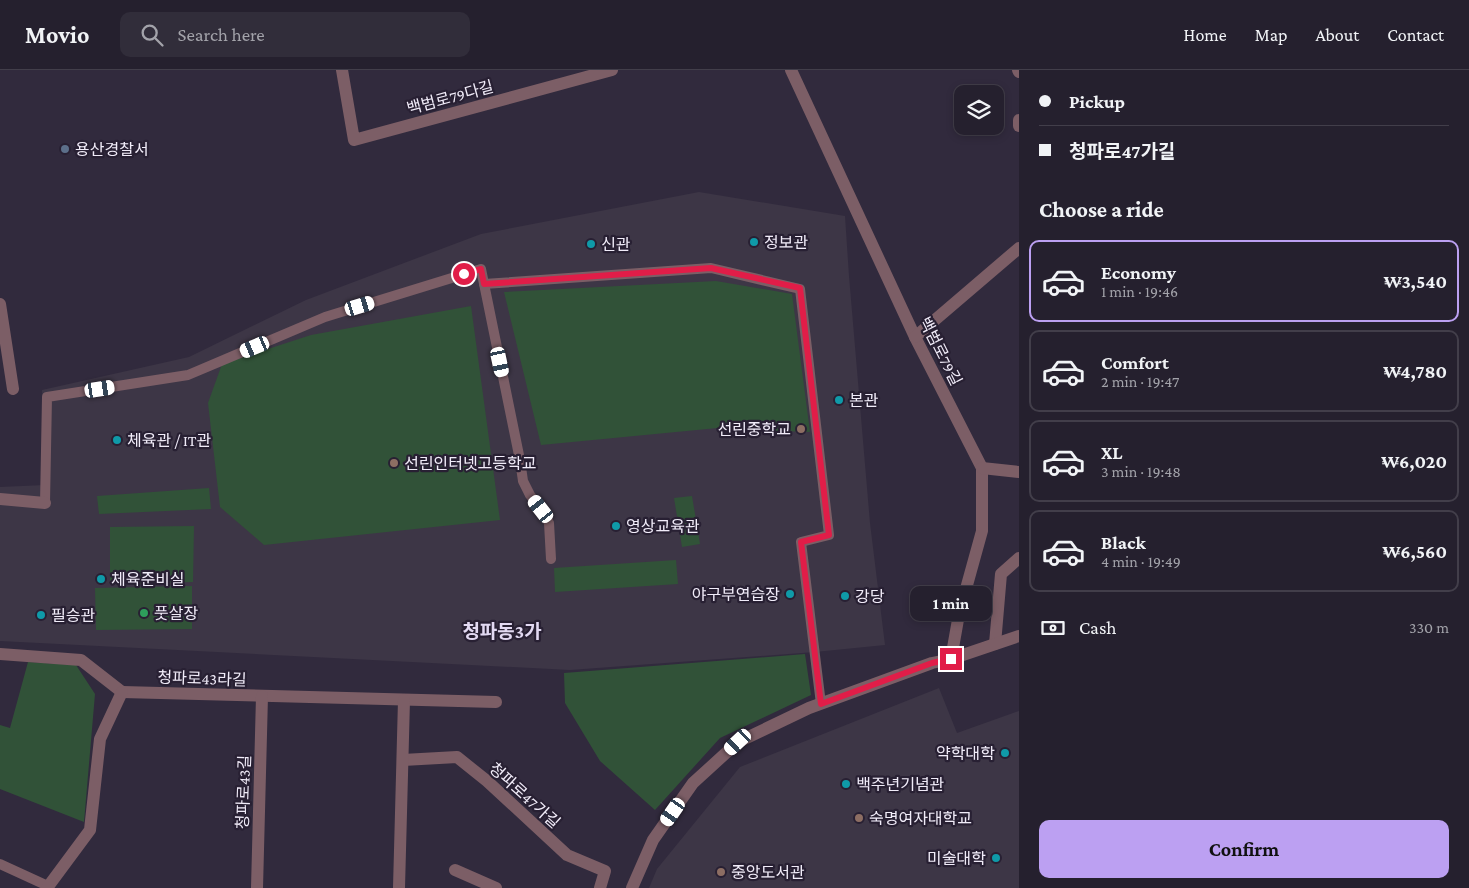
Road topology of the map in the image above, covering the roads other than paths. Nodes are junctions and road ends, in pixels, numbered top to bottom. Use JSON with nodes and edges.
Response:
{"nodes":[{"id":1,"x":342,"y":70,"type":"edge"},
{"id":2,"x":612,"y":70,"type":"edge"},
{"id":3,"x":791,"y":70,"type":"edge"},
{"id":4,"x":570,"y":76,"type":"edge"},
{"id":5,"x":1019,"y":120,"type":"edge"},
{"id":6,"x":1019,"y":126,"type":"edge"},
{"id":7,"x":1019,"y":248,"type":"edge"},
{"id":8,"x":484,"y":284,"type":"junction"},
{"id":9,"x":0,"y":304,"type":"edge"},
{"id":10,"x":915,"y":337,"type":"junction"},
{"id":11,"x":13,"y":389,"type":"dead end"},
{"id":12,"x":982,"y":468,"type":"junction"},
{"id":13,"x":1019,"y":472,"type":"edge"},
{"id":14,"x":0,"y":499,"type":"edge"},
{"id":15,"x":45,"y":503,"type":"joint"},
{"id":16,"x":1019,"y":558,"type":"edge"},
{"id":17,"x":551,"y":559,"type":"dead end"},
{"id":18,"x":1019,"y":636,"type":"edge"},
{"id":19,"x":996,"y":644,"type":"junction"},
{"id":20,"x":0,"y":654,"type":"edge"},
{"id":21,"x":951,"y":659,"type":"junction"},
{"id":22,"x":122,"y":692,"type":"junction"},
{"id":23,"x":262,"y":696,"type":"junction"},
{"id":24,"x":404,"y":700,"type":"junction"},
{"id":25,"x":496,"y":702,"type":"dead end"},
{"id":26,"x":821,"y":704,"type":"junction"},
{"id":27,"x":403,"y":760,"type":"junction"},
{"id":28,"x":0,"y":864,"type":"edge"},
{"id":29,"x":455,"y":870,"type":"dead end"},
{"id":30,"x":47,"y":887,"type":"edge"},
{"id":31,"x":257,"y":888,"type":"edge"},
{"id":32,"x":399,"y":888,"type":"edge"},
{"id":33,"x":496,"y":888,"type":"edge"},
{"id":34,"x":600,"y":888,"type":"edge"},
{"id":35,"x":632,"y":888,"type":"edge"}],
"edges":[{"from":1,"to":4,"type":"street","name":"백범로79다길"},
{"from":2,"to":4,"type":"street","name":"백범로79다길"},
{"from":3,"to":10,"type":"street","name":"백범로79길"},
{"from":5,"to":6,"type":"street"},
{"from":7,"to":10,"type":"street"},
{"from":8,"to":15,"type":"lane"},
{"from":8,"to":17,"type":"lane"},
{"from":8,"to":26,"type":"lane"},
{"from":9,"to":11,"type":"street"},
{"from":10,"to":12,"type":"street","name":"백범로79길"},
{"from":12,"to":13,"type":"street"},
{"from":12,"to":21,"type":"street","name":"백범로79길"},
{"from":14,"to":15,"type":"street"},
{"from":16,"to":19,"type":"street"},
{"from":18,"to":19,"type":"street"},
{"from":19,"to":21,"type":"street"},
{"from":20,"to":22,"type":"street"},
{"from":21,"to":26,"type":"street"},
{"from":22,"to":23,"type":"street","name":"청파로43라길"},
{"from":22,"to":30,"type":"street"},
{"from":23,"to":24,"type":"street","name":"청파로43라길"},
{"from":23,"to":31,"type":"street","name":"청파로43길"},
{"from":24,"to":25,"type":"street","name":"청파로43라길"},
{"from":24,"to":27,"type":"street"},
{"from":26,"to":35,"type":"street"},
{"from":27,"to":32,"type":"street"},
{"from":27,"to":34,"type":"street","name":"청파로47가길"},
{"from":28,"to":30,"type":"lane"},
{"from":29,"to":33,"type":"street"}]}
